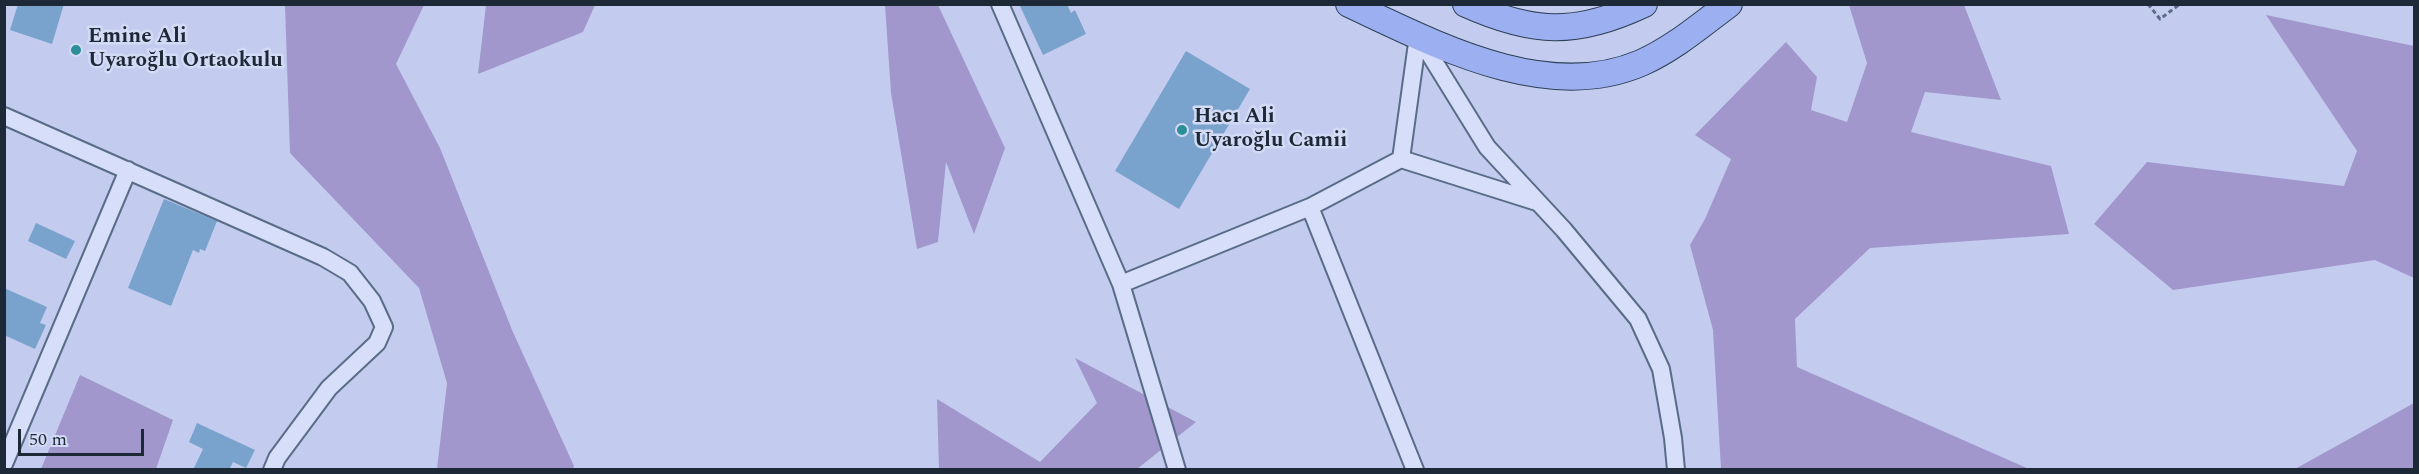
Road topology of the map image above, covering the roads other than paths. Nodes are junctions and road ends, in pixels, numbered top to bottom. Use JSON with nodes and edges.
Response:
{"nodes":[{"id":1,"x":1000,"y":4,"type":"edge"},
{"id":2,"x":1349,"y":4,"type":"edge"},
{"id":3,"x":1466,"y":4,"type":"edge"},
{"id":4,"x":1644,"y":4,"type":"edge"},
{"id":5,"x":1729,"y":4,"type":"edge"},
{"id":6,"x":1418,"y":36,"type":"junction"},
{"id":7,"x":4,"y":116,"type":"edge"},
{"id":8,"x":1401,"y":159,"type":"junction"},
{"id":9,"x":128,"y":170,"type":"junction"},
{"id":10,"x":1538,"y":202,"type":"junction"},
{"id":11,"x":1310,"y":207,"type":"junction"},
{"id":12,"x":1121,"y":284,"type":"junction"},
{"id":13,"x":4,"y":464,"type":"edge"},
{"id":14,"x":272,"y":470,"type":"edge"},
{"id":15,"x":1177,"y":470,"type":"edge"},
{"id":16,"x":1415,"y":470,"type":"edge"},
{"id":17,"x":1676,"y":470,"type":"edge"}],
"edges":[{"from":1,"to":12,"type":"street"},
{"from":2,"to":6,"type":"main road"},
{"from":3,"to":4,"type":"main road"},
{"from":5,"to":6,"type":"main road"},
{"from":6,"to":8,"type":"street"},
{"from":6,"to":10,"type":"street"},
{"from":7,"to":9,"type":"street"},
{"from":8,"to":10,"type":"street"},
{"from":8,"to":11,"type":"street"},
{"from":9,"to":13,"type":"street"},
{"from":9,"to":14,"type":"street"},
{"from":10,"to":17,"type":"street"},
{"from":11,"to":12,"type":"street"},
{"from":11,"to":16,"type":"street"},
{"from":12,"to":15,"type":"street"}]}
